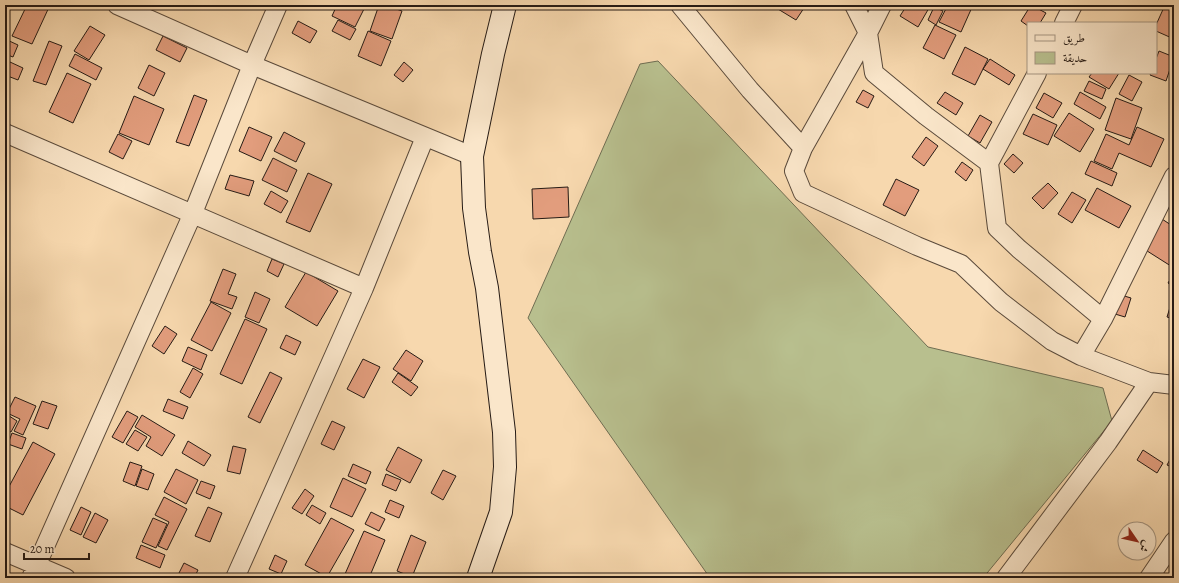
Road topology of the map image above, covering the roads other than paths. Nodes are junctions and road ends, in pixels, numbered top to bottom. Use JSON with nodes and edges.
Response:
{"nodes":[{"id":1,"x":117,"y":5,"type":"edge"},
{"id":2,"x":278,"y":5,"type":"edge"},
{"id":3,"x":505,"y":5,"type":"edge"},
{"id":4,"x":854,"y":5,"type":"edge"},
{"id":5,"x":882,"y":5,"type":"edge"},
{"id":6,"x":1073,"y":5,"type":"edge"},
{"id":7,"x":682,"y":6,"type":"edge"},
{"id":8,"x":1064,"y":22,"type":"edge"},
{"id":9,"x":868,"y":33,"type":"junction"},
{"id":10,"x":252,"y":65,"type":"junction"},
{"id":11,"x":1036,"y":74,"type":"edge"},
{"id":12,"x":5,"y":132,"type":"edge"},
{"id":13,"x":424,"y":137,"type":"junction"},
{"id":14,"x":803,"y":148,"type":"junction"},
{"id":15,"x":472,"y":156,"type":"junction"},
{"id":16,"x":989,"y":163,"type":"junction"},
{"id":17,"x":1174,"y":176,"type":"edge"},
{"id":18,"x":193,"y":213,"type":"junction"},
{"id":19,"x":364,"y":288,"type":"junction"},
{"id":20,"x":1103,"y":318,"type":"junction"},
{"id":21,"x":1081,"y":356,"type":"junction"},
{"id":22,"x":1149,"y":382,"type":"junction"},
{"id":23,"x":1174,"y":385,"type":"edge"},
{"id":24,"x":1174,"y":541,"type":"edge"},
{"id":25,"x":5,"y":552,"type":"edge"},
{"id":26,"x":33,"y":572,"type":"edge"},
{"id":27,"x":66,"y":578,"type":"edge"},
{"id":28,"x":235,"y":578,"type":"edge"},
{"id":29,"x":478,"y":578,"type":"edge"},
{"id":30,"x":1006,"y":578,"type":"edge"},
{"id":31,"x":1149,"y":578,"type":"edge"}],
"edges":[{"from":1,"to":10,"type":"street"},
{"from":2,"to":10,"type":"street"},
{"from":3,"to":15,"type":"street"},
{"from":4,"to":9,"type":"street"},
{"from":5,"to":9,"type":"street"},
{"from":6,"to":8,"type":"street"},
{"from":7,"to":14,"type":"street"},
{"from":9,"to":14,"type":"street"},
{"from":9,"to":16,"type":"street"},
{"from":10,"to":13,"type":"street"},
{"from":10,"to":18,"type":"street"},
{"from":11,"to":16,"type":"street"},
{"from":12,"to":18,"type":"street"},
{"from":13,"to":15,"type":"street"},
{"from":13,"to":19,"type":"street"},
{"from":14,"to":21,"type":"street"},
{"from":15,"to":29,"type":"street"},
{"from":16,"to":20,"type":"street"},
{"from":17,"to":20,"type":"street"},
{"from":18,"to":19,"type":"street"},
{"from":18,"to":26,"type":"street"},
{"from":19,"to":28,"type":"street"},
{"from":20,"to":21,"type":"street"},
{"from":21,"to":22,"type":"street"},
{"from":22,"to":23,"type":"street"},
{"from":22,"to":30,"type":"street"},
{"from":24,"to":31,"type":"street"},
{"from":25,"to":26,"type":"street"},
{"from":26,"to":27,"type":"street"}]}
